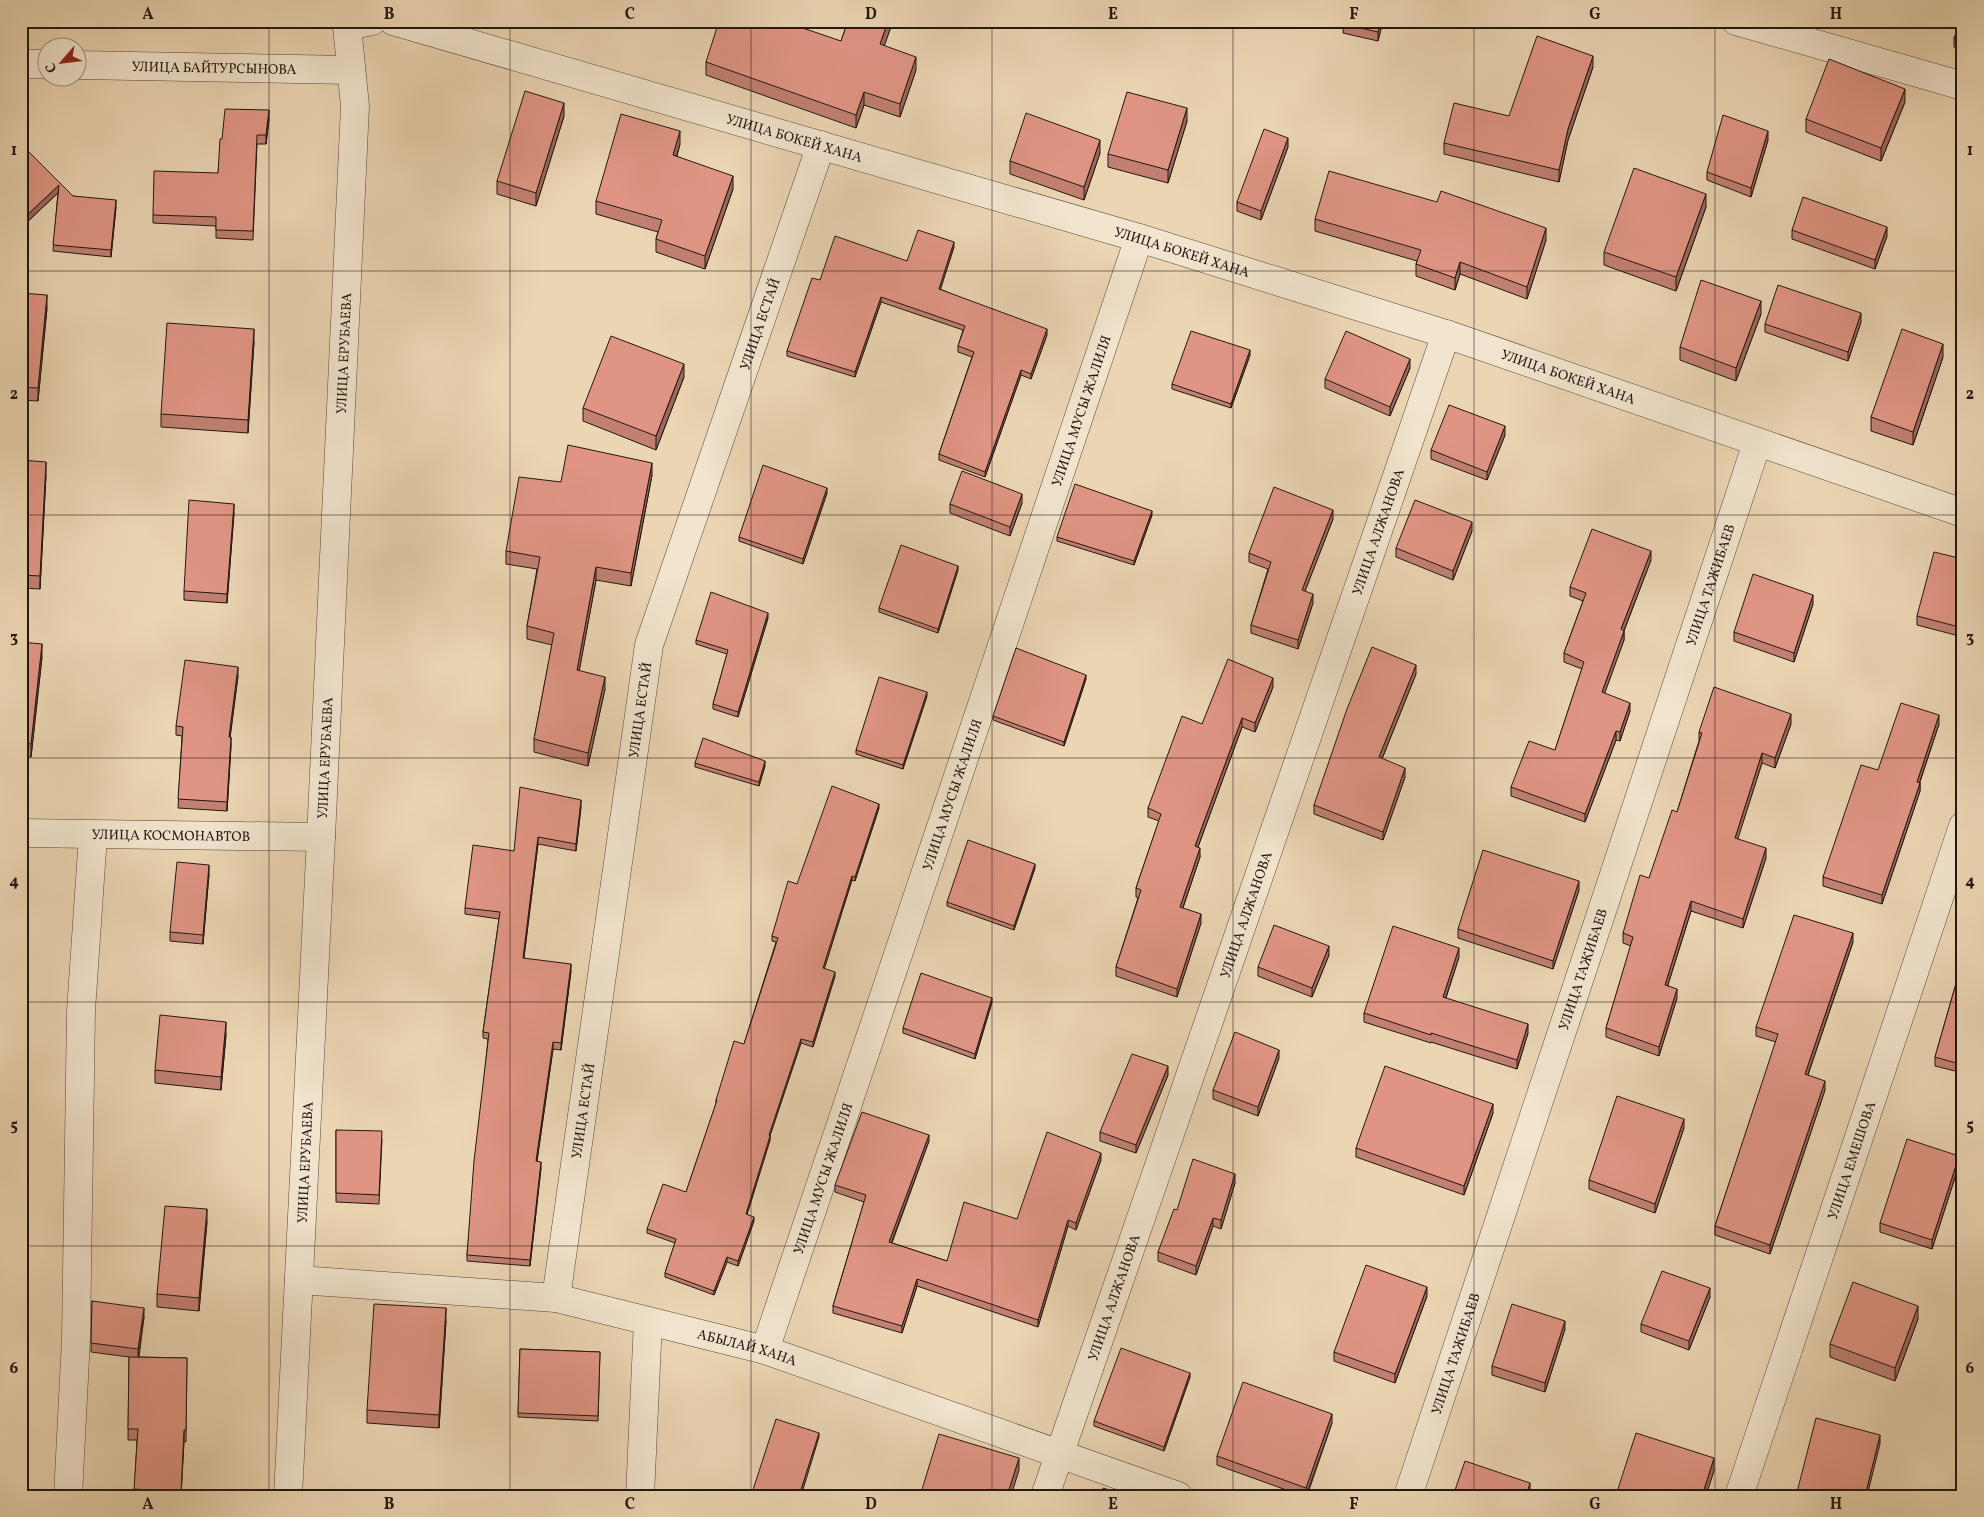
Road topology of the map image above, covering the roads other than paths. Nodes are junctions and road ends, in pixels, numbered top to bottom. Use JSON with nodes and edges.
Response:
{"nodes":[{"id":1,"x":393,"y":21,"type":"edge"},
{"id":2,"x":1736,"y":21,"type":"edge"},
{"id":3,"x":354,"y":23,"type":"edge"},
{"id":4,"x":21,"y":64,"type":"edge"},
{"id":5,"x":38,"y":64,"type":"edge"},
{"id":6,"x":88,"y":65,"type":"edge"},
{"id":7,"x":351,"y":70,"type":"junction"},
{"id":8,"x":1963,"y":86,"type":"edge"},
{"id":9,"x":821,"y":145,"type":"junction"},
{"id":10,"x":1139,"y":238,"type":"junction"},
{"id":11,"x":1446,"y":334,"type":"junction"},
{"id":12,"x":1757,"y":443,"type":"junction"},
{"id":13,"x":1963,"y":513,"type":"edge"},
{"id":14,"x":1963,"y":826,"type":"edge"},
{"id":15,"x":21,"y":833,"type":"edge"},
{"id":16,"x":93,"y":835,"type":"junction"},
{"id":17,"x":322,"y":837,"type":"junction"},
{"id":18,"x":299,"y":1280,"type":"junction"},
{"id":19,"x":556,"y":1298,"type":"junction"},
{"id":20,"x":648,"y":1321,"type":"junction"},
{"id":21,"x":765,"y":1350,"type":"junction"},
{"id":22,"x":1060,"y":1455,"type":"junction"},
{"id":23,"x":68,"y":1496,"type":"edge"},
{"id":24,"x":288,"y":1496,"type":"edge"},
{"id":25,"x":640,"y":1496,"type":"edge"},
{"id":26,"x":1046,"y":1496,"type":"edge"},
{"id":27,"x":1178,"y":1496,"type":"edge"},
{"id":28,"x":1408,"y":1496,"type":"edge"},
{"id":29,"x":1739,"y":1496,"type":"edge"}],
"edges":[{"from":1,"to":9,"type":"street","name":"УЛИЦА БОКЕЙ ХАНА"},
{"from":2,"to":8,"type":"street"},
{"from":3,"to":7,"type":"street","name":"УЛИЦА ЕРУБАЕВА"},
{"from":4,"to":5,"type":"street"},
{"from":6,"to":7,"type":"street","name":"УЛИЦА БАЙТУРСЫНОВА"},
{"from":7,"to":17,"type":"street","name":"УЛИЦА ЕРУБАЕВА"},
{"from":9,"to":10,"type":"street","name":"УЛИЦА БОКЕЙ ХАНА"},
{"from":9,"to":19,"type":"street","name":"УЛИЦА ЕСТАЙ"},
{"from":10,"to":11,"type":"street","name":"УЛИЦА БОКЕЙ ХАНА"},
{"from":10,"to":21,"type":"street","name":"УЛИЦА МУСЫ ЖАЛИЛЯ"},
{"from":11,"to":12,"type":"street","name":"УЛИЦА БОКЕЙ ХАНА"},
{"from":11,"to":22,"type":"street","name":"УЛИЦА АЛЖАНОВА"},
{"from":12,"to":13,"type":"street","name":"УЛИЦА БОКЕЙ ХАНА"},
{"from":12,"to":28,"type":"street","name":"УЛИЦА ТАЖИБАЕВ"},
{"from":14,"to":29,"type":"street","name":"УЛИЦА ЕМЕШОВА"},
{"from":15,"to":16,"type":"street","name":"УЛИЦА КОСМОНАВТОВ"},
{"from":16,"to":17,"type":"street","name":"УЛИЦА КОСМОНАВТОВ"},
{"from":16,"to":23,"type":"street"},
{"from":17,"to":18,"type":"street","name":"УЛИЦА ЕРУБАЕВА"},
{"from":18,"to":19,"type":"street","name":"АБЫЛАЙ ХАНА"},
{"from":18,"to":24,"type":"street","name":"УЛИЦА ЕРУБАЕВА"},
{"from":19,"to":20,"type":"street","name":"АБЫЛАЙ ХАНА"},
{"from":20,"to":21,"type":"street","name":"АБЫЛАЙ ХАНА"},
{"from":20,"to":25,"type":"street"},
{"from":21,"to":22,"type":"street","name":"АБЫЛАЙ ХАНА"},
{"from":22,"to":26,"type":"street","name":"УЛИЦА АЛЖАНОВА"},
{"from":22,"to":27,"type":"street","name":"АБЫЛАЙ ХАНА"}]}
